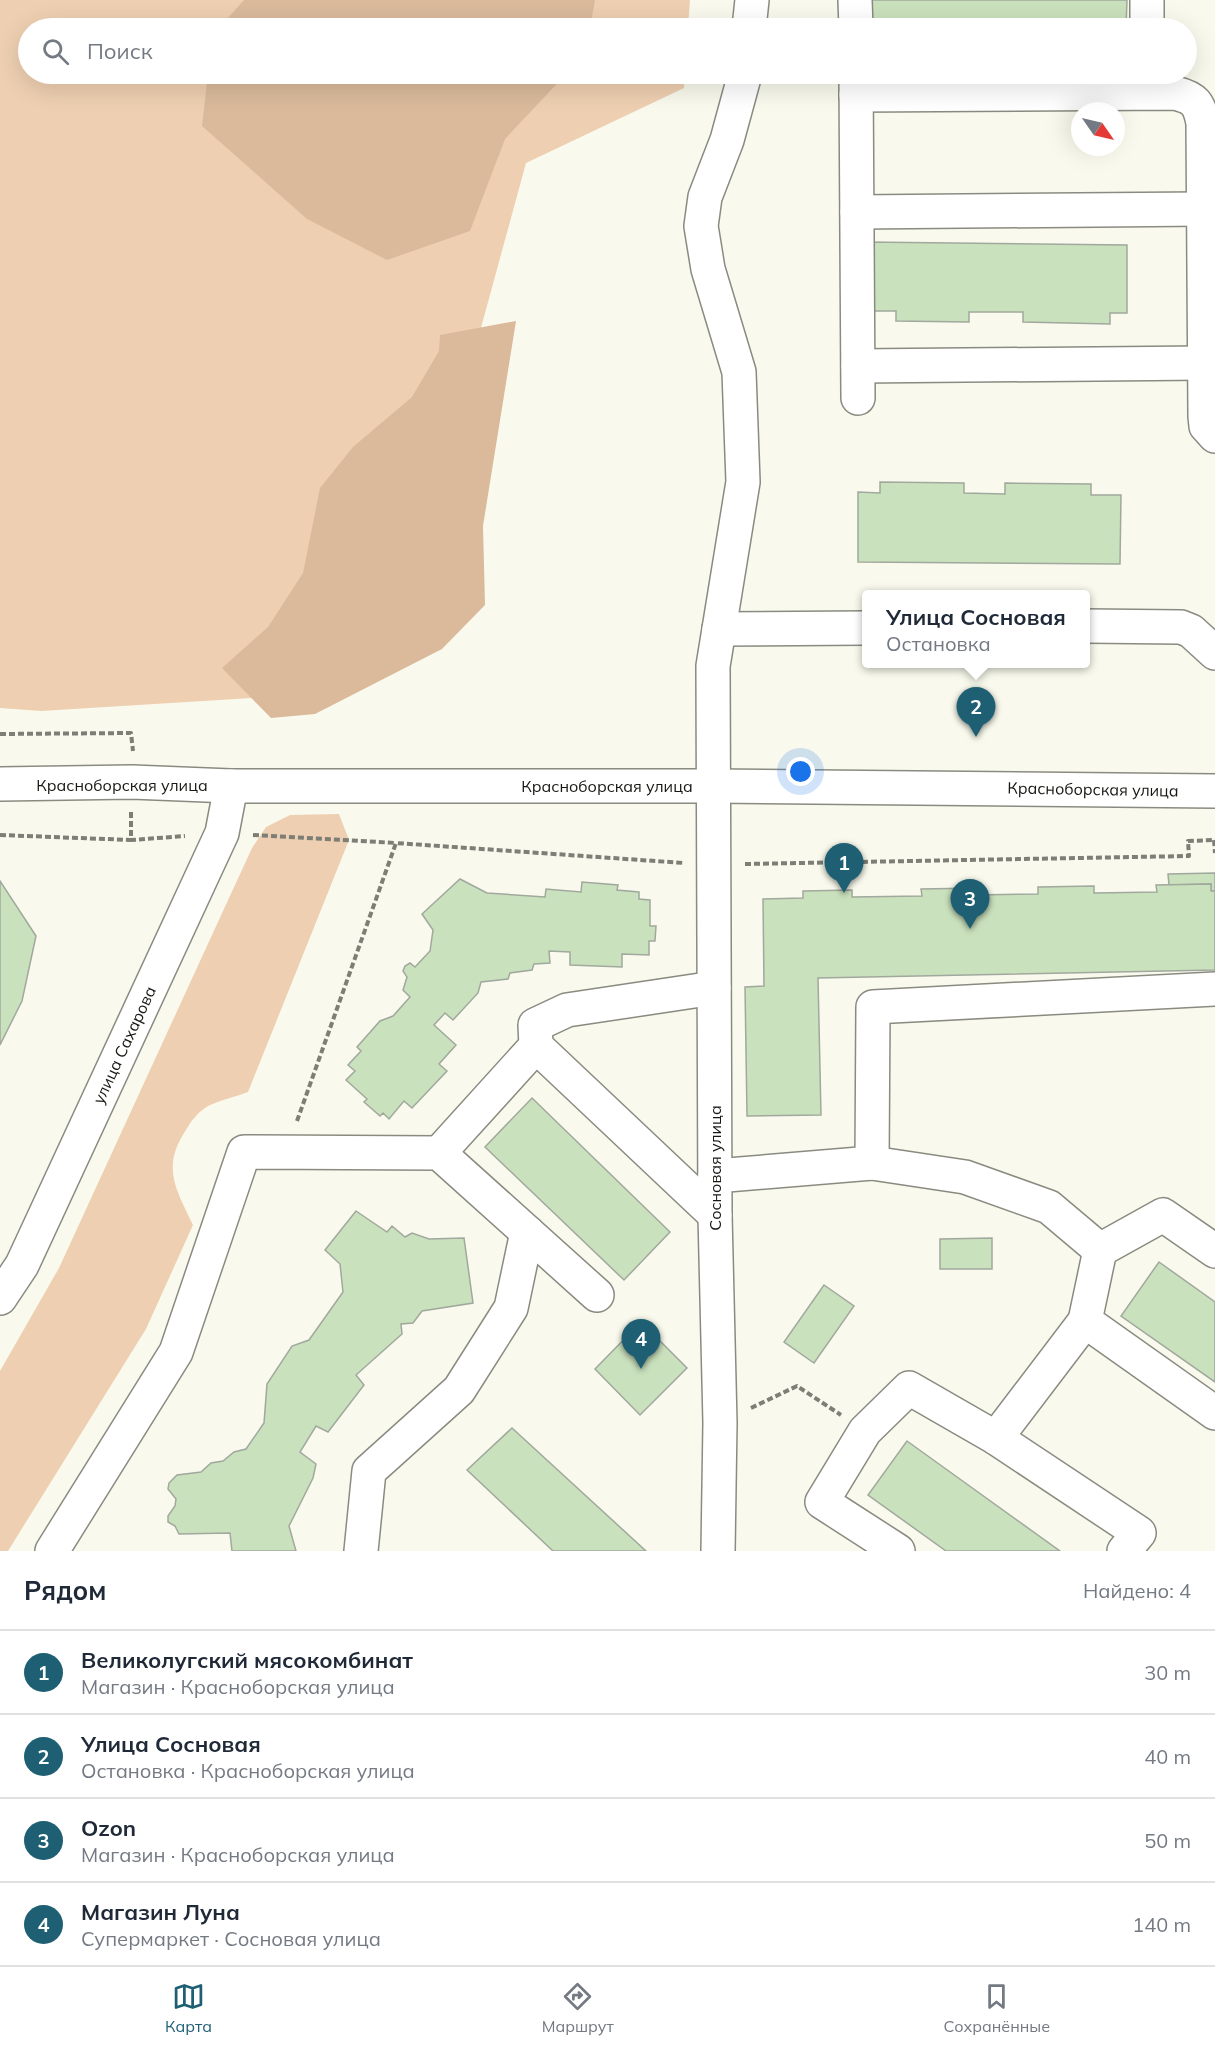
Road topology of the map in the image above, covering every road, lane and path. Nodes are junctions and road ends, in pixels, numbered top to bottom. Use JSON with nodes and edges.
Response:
{"nodes":[{"id":1,"x":752,"y":0,"type":"edge"},
{"id":2,"x":855,"y":0,"type":"edge"},
{"id":3,"x":1147,"y":0,"type":"edge"},
{"id":4,"x":750,"y":18,"type":"edge"},
{"id":5,"x":856,"y":18,"type":"edge"},
{"id":6,"x":1148,"y":18,"type":"edge"},
{"id":7,"x":742,"y":84,"type":"edge"},
{"id":8,"x":1002,"y":84,"type":"edge"},
{"id":9,"x":1151,"y":84,"type":"edge"},
{"id":10,"x":856,"y":85,"type":"edge"},
{"id":11,"x":1204,"y":209,"type":"junction"},
{"id":12,"x":857,"y":212,"type":"junction"},
{"id":13,"x":1205,"y":363,"type":"junction"},
{"id":14,"x":858,"y":366,"type":"junction"},
{"id":15,"x":858,"y":398,"type":"dead end"},
{"id":16,"x":1215,"y":436,"type":"edge"},
{"id":17,"x":1090,"y":626,"type":"edge"},
{"id":18,"x":862,"y":628,"type":"edge"},
{"id":19,"x":719,"y":629,"type":"junction"},
{"id":20,"x":1215,"y":652,"type":"edge"},
{"id":21,"x":0,"y":734,"type":"edge"},
{"id":22,"x":133,"y":754,"type":"dead end"},
{"id":23,"x":0,"y":784,"type":"edge"},
{"id":24,"x":231,"y":786,"type":"junction"},
{"id":25,"x":714,"y":786,"type":"junction"},
{"id":26,"x":1215,"y":791,"type":"edge"},
{"id":27,"x":0,"y":836,"type":"edge"},
{"id":28,"x":131,"y":840,"type":"dead end"},
{"id":29,"x":1215,"y":840,"type":"edge"},
{"id":30,"x":1215,"y":853,"type":"edge"},
{"id":31,"x":714,"y":865,"type":"junction"},
{"id":32,"x":714,"y":988,"type":"junction"},
{"id":33,"x":1215,"y":989,"type":"edge"},
{"id":34,"x":536,"y":1047,"type":"junction"},
{"id":35,"x":286,"y":1152,"type":"junction"},
{"id":36,"x":439,"y":1153,"type":"junction"},
{"id":37,"x":872,"y":1163,"type":"junction"},
{"id":38,"x":715,"y":1176,"type":"junction"},
{"id":39,"x":715,"y":1215,"type":"junction"},
{"id":40,"x":527,"y":1232,"type":"junction"},
{"id":41,"x":1100,"y":1250,"type":"junction"},
{"id":42,"x":1215,"y":1250,"type":"edge"},
{"id":43,"x":597,"y":1295,"type":"dead end"},
{"id":44,"x":0,"y":1298,"type":"edge"},
{"id":45,"x":1085,"y":1321,"type":"junction"},
{"id":46,"x":1215,"y":1413,"type":"edge"},
{"id":47,"x":720,"y":1423,"type":"junction"},
{"id":48,"x":865,"y":1431,"type":"junction"},
{"id":49,"x":996,"y":1438,"type":"junction"},
{"id":50,"x":52,"y":1551,"type":"edge"},
{"id":51,"x":361,"y":1551,"type":"edge"},
{"id":52,"x":718,"y":1551,"type":"edge"},
{"id":53,"x":898,"y":1551,"type":"edge"},
{"id":54,"x":1124,"y":1551,"type":"edge"}],
"edges":[{"from":1,"to":4,"type":"street"},
{"from":2,"to":5,"type":"street"},
{"from":3,"to":6,"type":"street"},
{"from":7,"to":19,"type":"street","name":"Сосновая улица"},
{"from":8,"to":10,"type":"street"},
{"from":9,"to":11,"type":"street"},
{"from":10,"to":12,"type":"street"},
{"from":11,"to":12,"type":"street"},
{"from":11,"to":13,"type":"street"},
{"from":12,"to":14,"type":"street"},
{"from":13,"to":14,"type":"street"},
{"from":13,"to":16,"type":"street"},
{"from":14,"to":15,"type":"street"},
{"from":17,"to":20,"type":"street"},
{"from":18,"to":19,"type":"street"},
{"from":19,"to":25,"type":"street","name":"Сосновая улица"},
{"from":21,"to":22,"type":"path"},
{"from":23,"to":24,"type":"street","name":"Красноборская улица"},
{"from":24,"to":25,"type":"street","name":"Красноборская улица"},
{"from":24,"to":44,"type":"street","name":"улица Сахарова"},
{"from":25,"to":26,"type":"street","name":"Красноборская улица"},
{"from":25,"to":31,"type":"street","name":"Сосновая улица"},
{"from":27,"to":28,"type":"path"},
{"from":29,"to":30,"type":"path"},
{"from":29,"to":31,"type":"path"},
{"from":31,"to":32,"type":"street","name":"Сосновая улица"},
{"from":31,"to":35,"type":"path"},
{"from":32,"to":34,"type":"street"},
{"from":32,"to":38,"type":"street","name":"Сосновая улица"},
{"from":33,"to":37,"type":"street"},
{"from":34,"to":36,"type":"street"},
{"from":34,"to":39,"type":"street"},
{"from":35,"to":36,"type":"street"},
{"from":35,"to":50,"type":"street"},
{"from":36,"to":40,"type":"street"},
{"from":37,"to":38,"type":"street"},
{"from":37,"to":41,"type":"street"},
{"from":38,"to":39,"type":"street","name":"Сосновая улица"},
{"from":39,"to":47,"type":"street","name":"Сосновая улица"},
{"from":40,"to":43,"type":"street"},
{"from":40,"to":51,"type":"street"},
{"from":41,"to":42,"type":"street"},
{"from":41,"to":45,"type":"street"},
{"from":45,"to":46,"type":"street"},
{"from":45,"to":49,"type":"street"},
{"from":47,"to":48,"type":"path"},
{"from":47,"to":52,"type":"street","name":"Сосновая улица"},
{"from":48,"to":49,"type":"street"},
{"from":48,"to":53,"type":"street"},
{"from":49,"to":54,"type":"street"}]}
